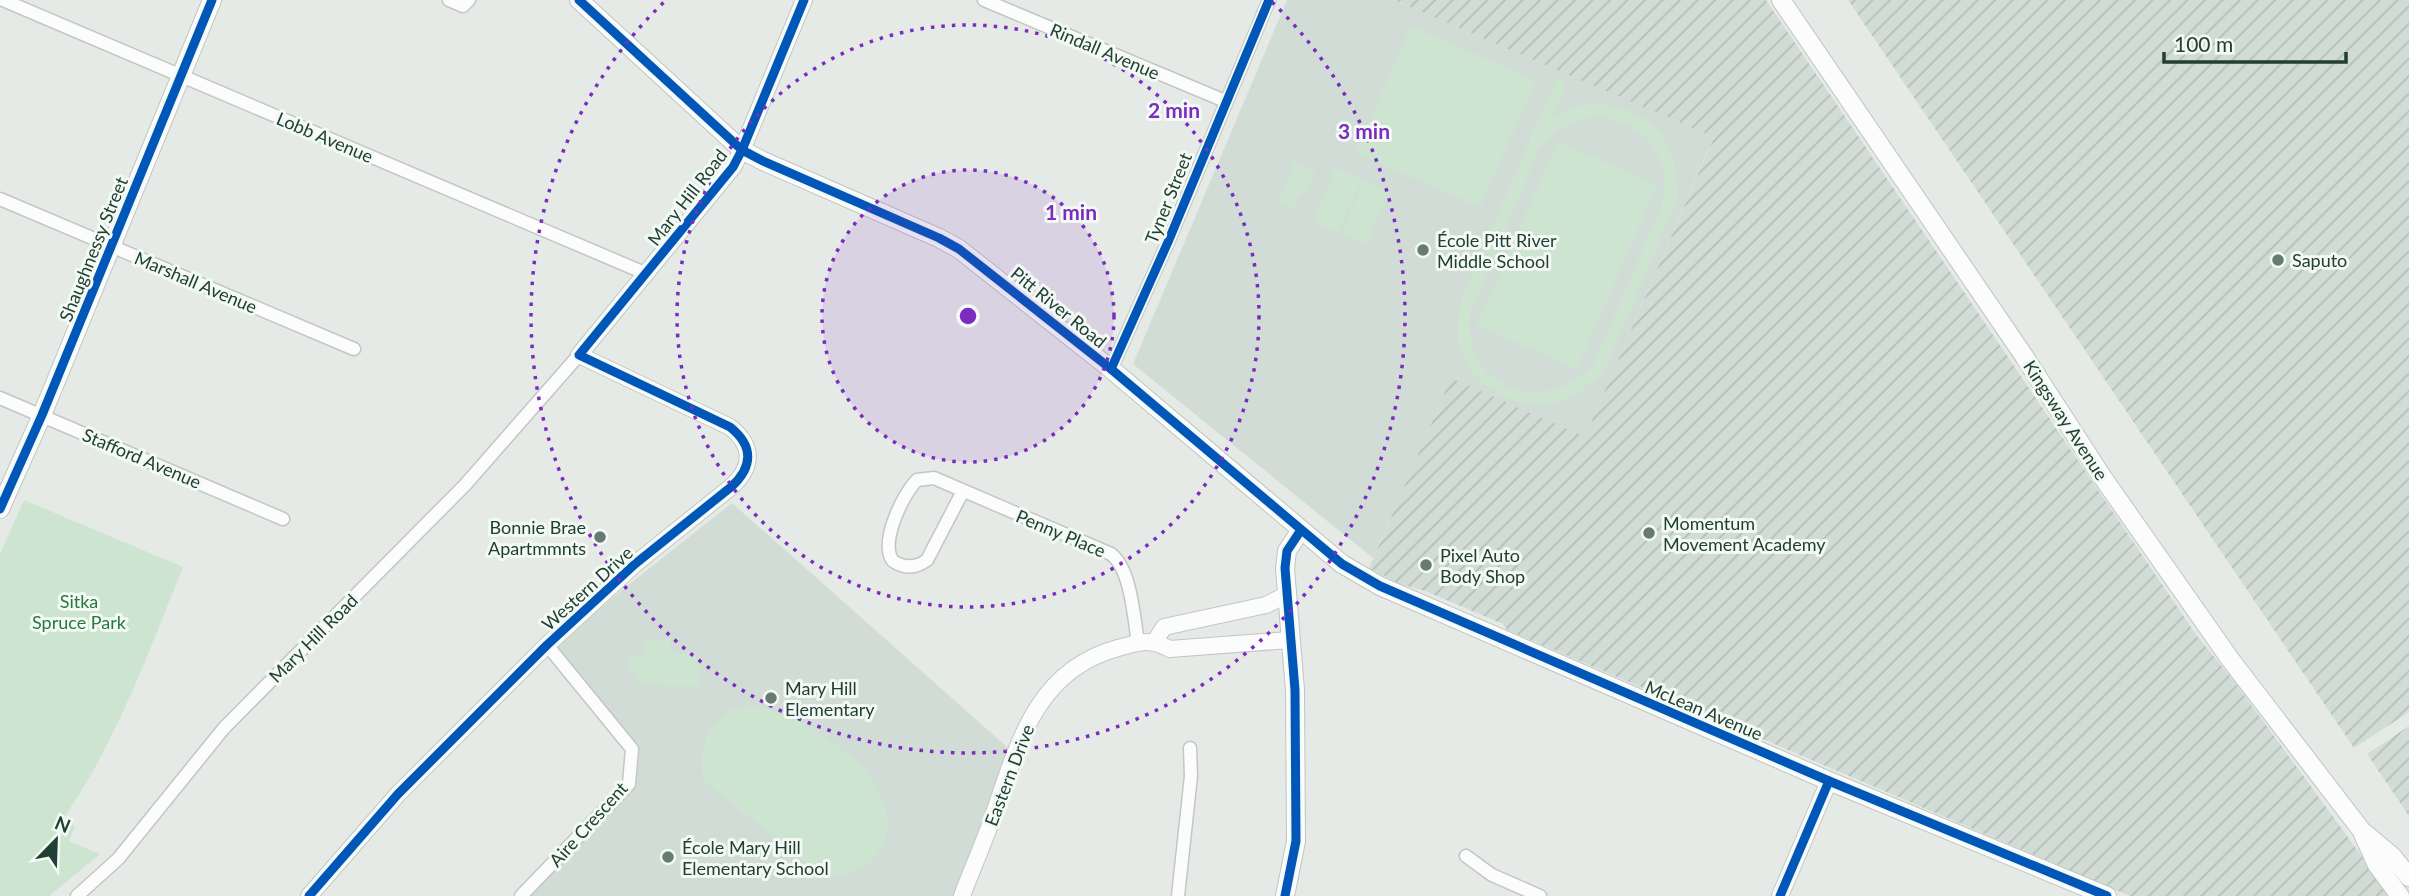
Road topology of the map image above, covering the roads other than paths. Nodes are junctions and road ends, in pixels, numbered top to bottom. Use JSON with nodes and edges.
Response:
{"nodes":[{"id":1,"x":3,"y":0,"type":"edge"},
{"id":2,"x":212,"y":0,"type":"edge"},
{"id":3,"x":449,"y":0,"type":"edge"},
{"id":4,"x":468,"y":0,"type":"edge"},
{"id":5,"x":579,"y":0,"type":"edge"},
{"id":6,"x":804,"y":0,"type":"edge"},
{"id":7,"x":985,"y":0,"type":"edge"},
{"id":8,"x":1269,"y":0,"type":"edge"},
{"id":9,"x":1781,"y":0,"type":"edge"},
{"id":10,"x":180,"y":76,"type":"junction"},
{"id":11,"x":1225,"y":101,"type":"junction"},
{"id":12,"x":742,"y":150,"type":"junction"},
{"id":13,"x":0,"y":199,"type":"edge"},
{"id":14,"x":111,"y":246,"type":"junction"},
{"id":15,"x":647,"y":274,"type":"junction"},
{"id":16,"x":355,"y":349,"type":"dead end"},
{"id":17,"x":579,"y":355,"type":"junction"},
{"id":18,"x":1111,"y":369,"type":"junction"},
{"id":19,"x":0,"y":398,"type":"edge"},
{"id":20,"x":42,"y":415,"type":"junction"},
{"id":21,"x":963,"y":491,"type":"junction"},
{"id":22,"x":0,"y":509,"type":"edge"},
{"id":23,"x":284,"y":519,"type":"dead end"},
{"id":24,"x":1301,"y":530,"type":"junction"},
{"id":25,"x":1286,"y":596,"type":"junction"},
{"id":26,"x":1290,"y":640,"type":"junction"},
{"id":27,"x":1155,"y":641,"type":"junction"},
{"id":28,"x":1138,"y":643,"type":"junction"},
{"id":29,"x":547,"y":645,"type":"junction"},
{"id":30,"x":1190,"y":748,"type":"dead end"},
{"id":31,"x":1829,"y":781,"type":"junction"},
{"id":32,"x":2362,"y":831,"type":"junction"},
{"id":33,"x":1466,"y":856,"type":"dead end"},
{"id":34,"x":2409,"y":877,"type":"edge"},
{"id":35,"x":77,"y":896,"type":"edge"},
{"id":36,"x":309,"y":896,"type":"edge"},
{"id":37,"x":521,"y":896,"type":"edge"},
{"id":38,"x":962,"y":896,"type":"edge"},
{"id":39,"x":1178,"y":896,"type":"edge"},
{"id":40,"x":1285,"y":896,"type":"edge"},
{"id":41,"x":1540,"y":896,"type":"edge"},
{"id":42,"x":1780,"y":896,"type":"edge"},
{"id":43,"x":2107,"y":896,"type":"edge"},
{"id":44,"x":2400,"y":896,"type":"edge"}],
"edges":[{"from":1,"to":10,"type":"street","name":"Lobb Avenue"},
{"from":2,"to":10,"type":"main road","name":"Shaughnessy Street"},
{"from":3,"to":4,"type":"street"},
{"from":5,"to":12,"type":"main road","name":"Pitt River Road"},
{"from":6,"to":12,"type":"street","name":"Mary Hill Road"},
{"from":7,"to":11,"type":"street","name":"Rindall Avenue"},
{"from":8,"to":11,"type":"street","name":"Tyner Street"},
{"from":9,"to":32,"type":"main road","name":"Kingsway Avenue"},
{"from":10,"to":14,"type":"main road","name":"Shaughnessy Street"},
{"from":10,"to":15,"type":"street","name":"Lobb Avenue"},
{"from":11,"to":18,"type":"street","name":"Tyner Street"},
{"from":12,"to":15,"type":"street","name":"Mary Hill Road"},
{"from":12,"to":18,"type":"main road","name":"Pitt River Road"},
{"from":13,"to":14,"type":"street","name":"Marshall Avenue"},
{"from":14,"to":16,"type":"street","name":"Marshall Avenue"},
{"from":14,"to":20,"type":"main road","name":"Shaughnessy Street"},
{"from":15,"to":17,"type":"street","name":"Mary Hill Road"},
{"from":17,"to":29,"type":"street","name":"Western Drive"},
{"from":17,"to":35,"type":"street","name":"Mary Hill Road"},
{"from":18,"to":24,"type":"main road","name":"Pitt River Road"},
{"from":19,"to":20,"type":"street","name":"Stafford Avenue"},
{"from":20,"to":22,"type":"main road","name":"Shaughnessy Street"},
{"from":20,"to":23,"type":"street","name":"Stafford Avenue"},
{"from":21,"to":21,"type":"street","name":"Penny Place"},
{"from":21,"to":28,"type":"street","name":"Penny Place"},
{"from":24,"to":25,"type":"main road"},
{"from":24,"to":31,"type":"main road","name":"McLean Avenue"},
{"from":25,"to":26,"type":"main road"},
{"from":25,"to":27,"type":"street","name":"Eastern Drive"},
{"from":26,"to":27,"type":"street","name":"Eastern Drive"},
{"from":26,"to":40,"type":"main road"},
{"from":27,"to":28,"type":"street","name":"Eastern Drive"},
{"from":28,"to":38,"type":"street","name":"Eastern Drive"},
{"from":29,"to":36,"type":"street","name":"Western Drive"},
{"from":29,"to":37,"type":"street","name":"Aire Crescent"},
{"from":30,"to":39,"type":"street"},
{"from":31,"to":42,"type":"street"},
{"from":31,"to":43,"type":"main road","name":"McLean Avenue"},
{"from":32,"to":34,"type":"main road","name":"Kingsway Avenue"},
{"from":32,"to":44,"type":"main road","name":"Kingsway Avenue"},
{"from":33,"to":41,"type":"street"}]}
